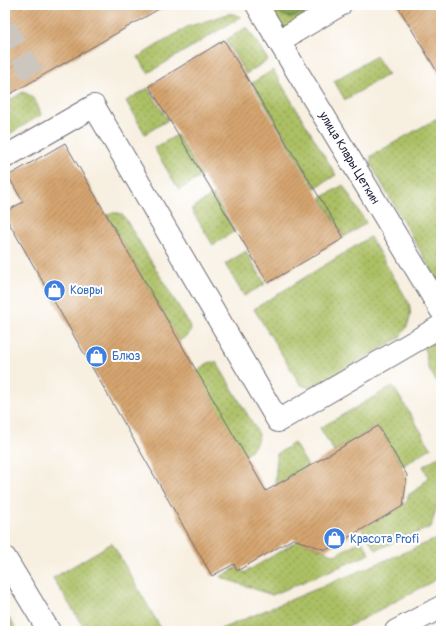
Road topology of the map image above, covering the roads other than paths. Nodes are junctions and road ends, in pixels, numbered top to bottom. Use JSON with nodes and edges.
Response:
{"nodes":[{"id":1,"x":257,"y":5,"type":"edge"},
{"id":2,"x":340,"y":5,"type":"edge"},
{"id":3,"x":279,"y":41,"type":"junction"},
{"id":4,"x":5,"y":157,"type":"edge"},
{"id":5,"x":441,"y":310,"type":"edge"},
{"id":6,"x":441,"y":326,"type":"edge"},
{"id":7,"x":5,"y":558,"type":"edge"},
{"id":8,"x":441,"y":607,"type":"edge"},
{"id":9,"x":49,"y":631,"type":"edge"},
{"id":10,"x":396,"y":631,"type":"edge"}],
"edges":[{"from":1,"to":3,"type":"street","name":"улица Клары Цеткин"},
{"from":2,"to":3,"type":"street"},
{"from":3,"to":5,"type":"street","name":"улица Клары Цеткин"},
{"from":4,"to":6,"type":"street"},
{"from":7,"to":9,"type":"street"},
{"from":8,"to":10,"type":"street"}]}
